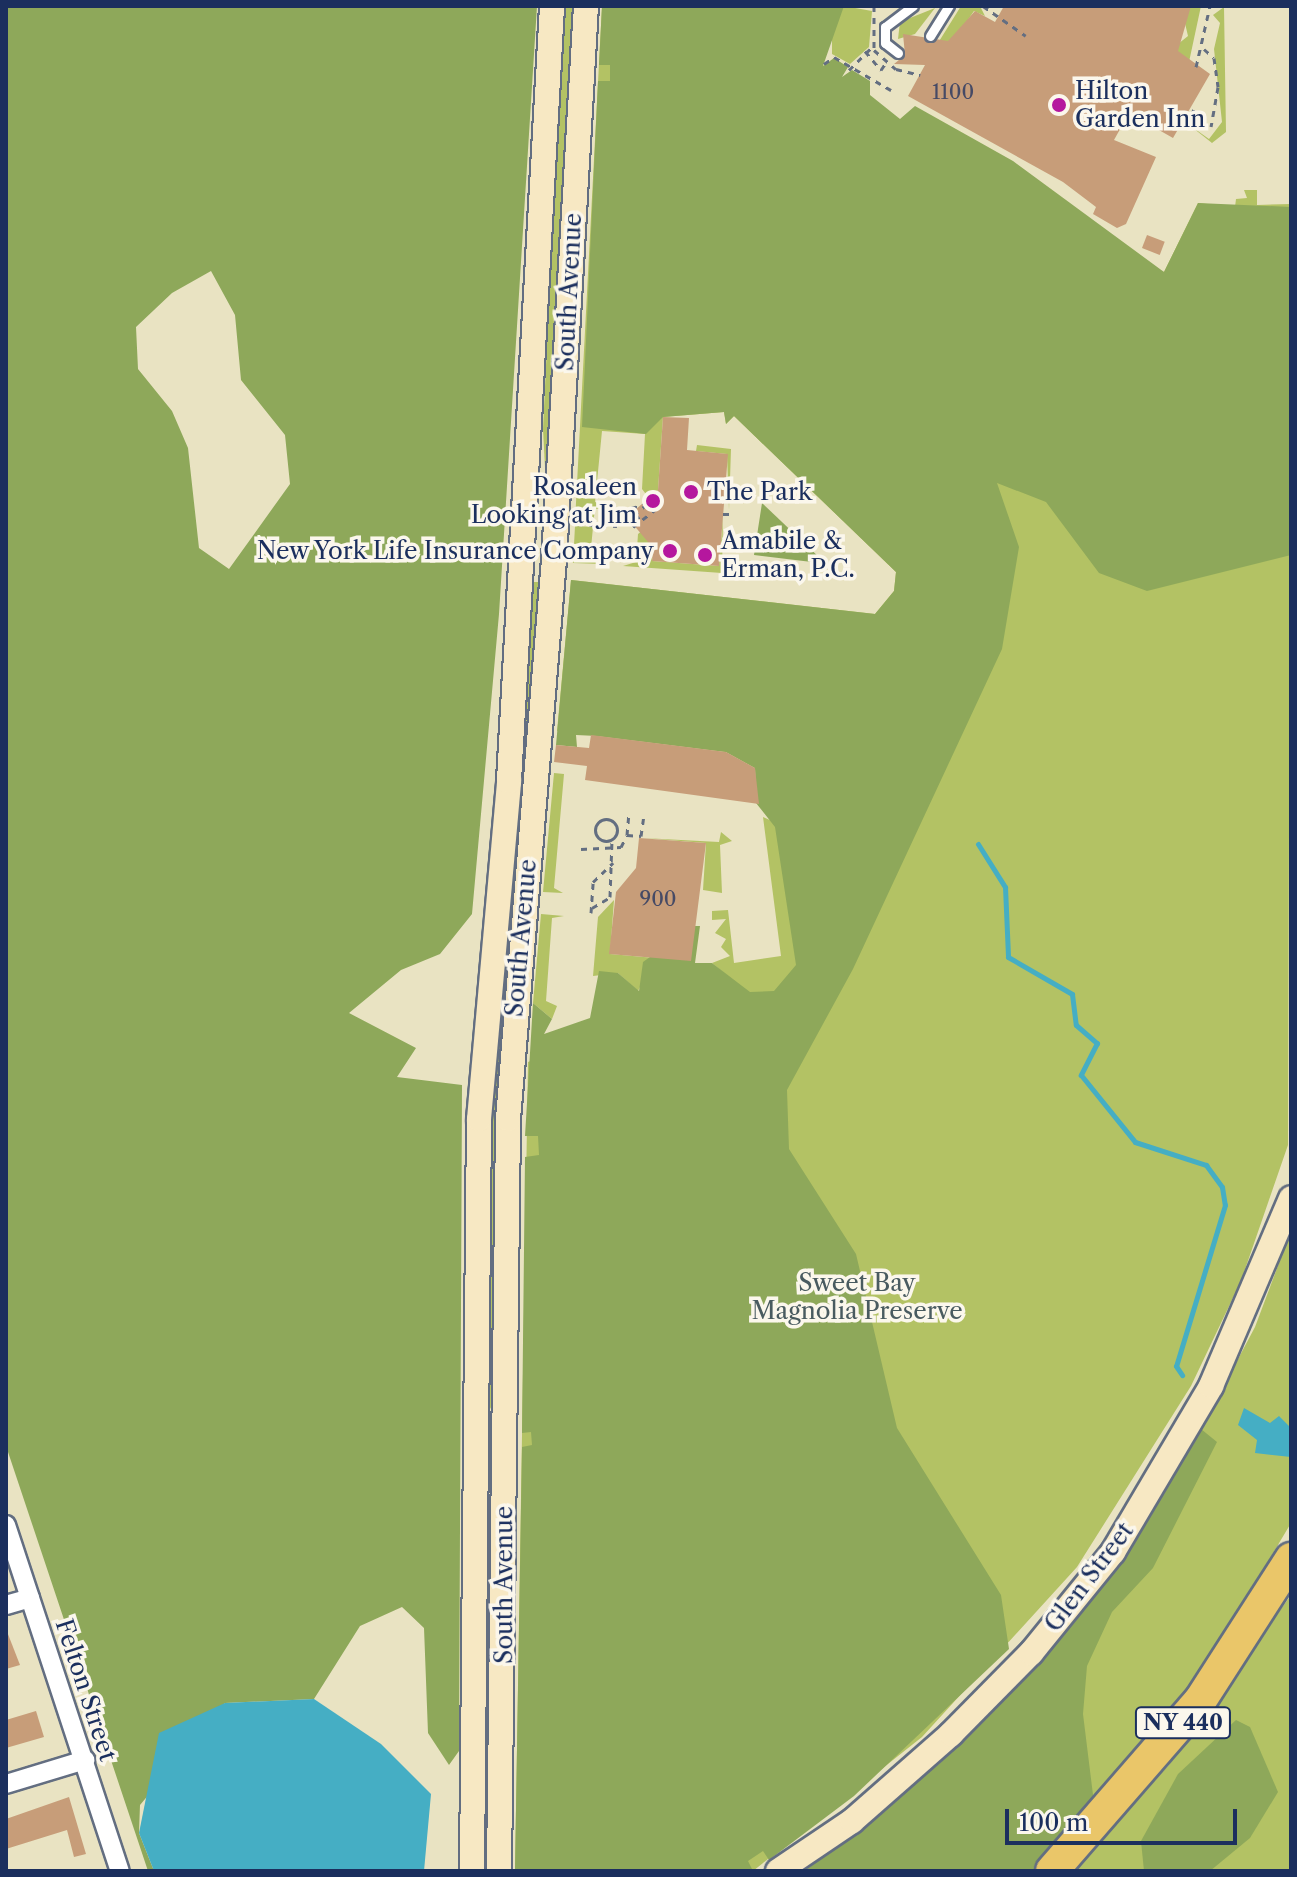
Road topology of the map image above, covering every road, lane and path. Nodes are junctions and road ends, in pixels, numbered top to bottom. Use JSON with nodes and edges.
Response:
{"nodes":[{"id":1,"x":552,"y":6,"type":"edge"},
{"id":2,"x":586,"y":6,"type":"edge"},
{"id":3,"x":913,"y":6,"type":"edge"},
{"id":4,"x":949,"y":6,"type":"edge"},
{"id":5,"x":983,"y":6,"type":"edge"},
{"id":6,"x":1210,"y":6,"type":"edge"},
{"id":7,"x":930,"y":36,"type":"dead end"},
{"id":8,"x":1026,"y":36,"type":"dead end"},
{"id":9,"x":872,"y":48,"type":"dead end"},
{"id":10,"x":1204,"y":49,"type":"junction"},
{"id":11,"x":865,"y":51,"type":"junction"},
{"id":12,"x":894,"y":55,"type":"joint"},
{"id":13,"x":886,"y":63,"type":"junction"},
{"id":14,"x":824,"y":64,"type":"dead end"},
{"id":15,"x":904,"y":64,"type":"dead end"},
{"id":16,"x":1196,"y":67,"type":"dead end"},
{"id":17,"x":850,"y":68,"type":"junction"},
{"id":18,"x":878,"y":68,"type":"junction"},
{"id":19,"x":903,"y":72,"type":"junction"},
{"id":20,"x":920,"y":75,"type":"dead end"},
{"id":21,"x":871,"y":79,"type":"junction"},
{"id":22,"x":891,"y":90,"type":"dead end"},
{"id":23,"x":1196,"y":106,"type":"dead end"},
{"id":24,"x":1188,"y":119,"type":"junction"},
{"id":25,"x":1185,"y":125,"type":"dead end"},
{"id":26,"x":631,"y":508,"type":"dead end"},
{"id":27,"x":657,"y":508,"type":"dead end"},
{"id":28,"x":723,"y":514,"type":"dead end"},
{"id":29,"x":729,"y":514,"type":"dead end"},
{"id":30,"x":641,"y":521,"type":"junction"},
{"id":31,"x":573,"y":524,"type":"dead end"},
{"id":32,"x":617,"y":526,"type":"dead end"},
{"id":33,"x":633,"y":527,"type":"dead end"},
{"id":34,"x":629,"y":814,"type":"dead end"},
{"id":35,"x":644,"y":815,"type":"dead end"},
{"id":36,"x":627,"y":835,"type":"junction"},
{"id":37,"x":612,"y":840,"type":"junction"},
{"id":38,"x":581,"y":849,"type":"dead end"},
{"id":39,"x":616,"y":849,"type":"junction"},
{"id":40,"x":615,"y":862,"type":"junction"},
{"id":41,"x":592,"y":908,"type":"junction"},
{"id":42,"x":591,"y":913,"type":"dead end"},
{"id":43,"x":1291,"y":1198,"type":"edge"},
{"id":44,"x":6,"y":1525,"type":"edge"},
{"id":45,"x":1291,"y":1559,"type":"edge"},
{"id":46,"x":30,"y":1598,"type":"junction"},
{"id":47,"x":6,"y":1605,"type":"edge"},
{"id":48,"x":85,"y":1760,"type":"junction"},
{"id":49,"x":6,"y":1784,"type":"edge"},
{"id":50,"x":120,"y":1871,"type":"edge"},
{"id":51,"x":472,"y":1871,"type":"edge"},
{"id":52,"x":499,"y":1871,"type":"edge"},
{"id":53,"x":778,"y":1871,"type":"edge"},
{"id":54,"x":1052,"y":1871,"type":"edge"}],
"edges":[{"from":1,"to":51,"type":"street","name":"South Avenue"},
{"from":2,"to":52,"type":"street","name":"South Avenue"},
{"from":3,"to":12,"type":"lane"},
{"from":4,"to":7,"type":"lane"},
{"from":5,"to":8,"type":"path"},
{"from":6,"to":10,"type":"path"},
{"from":9,"to":11,"type":"path"},
{"from":10,"to":16,"type":"path"},
{"from":10,"to":24,"type":"path"},
{"from":11,"to":17,"type":"path"},
{"from":11,"to":18,"type":"path"},
{"from":12,"to":13,"type":"path"},
{"from":13,"to":18,"type":"path"},
{"from":13,"to":19,"type":"path"},
{"from":14,"to":17,"type":"path"},
{"from":15,"to":19,"type":"path"},
{"from":17,"to":21,"type":"path"},
{"from":18,"to":21,"type":"path"},
{"from":19,"to":20,"type":"path"},
{"from":21,"to":22,"type":"path"},
{"from":23,"to":24,"type":"path"},
{"from":24,"to":25,"type":"path"},
{"from":26,"to":30,"type":"path"},
{"from":27,"to":30,"type":"path"},
{"from":28,"to":29,"type":"path"},
{"from":30,"to":33,"type":"path"},
{"from":31,"to":32,"type":"path"},
{"from":34,"to":36,"type":"path"},
{"from":35,"to":36,"type":"path"},
{"from":36,"to":39,"type":"path"},
{"from":37,"to":37,"type":"path"},
{"from":37,"to":39,"type":"path"},
{"from":38,"to":39,"type":"path"},
{"from":39,"to":40,"type":"path"},
{"from":40,"to":41,"type":"path"},
{"from":40,"to":41,"type":"path"},
{"from":41,"to":42,"type":"path"},
{"from":43,"to":53,"type":"street","name":"Glen Street"},
{"from":44,"to":46,"type":"street","name":"Felton Street"},
{"from":45,"to":54,"type":"highway","number":"NY 440"},
{"from":46,"to":47,"type":"street"},
{"from":46,"to":48,"type":"street","name":"Felton Street"},
{"from":48,"to":49,"type":"street"},
{"from":48,"to":50,"type":"street","name":"Felton Street"}]}
